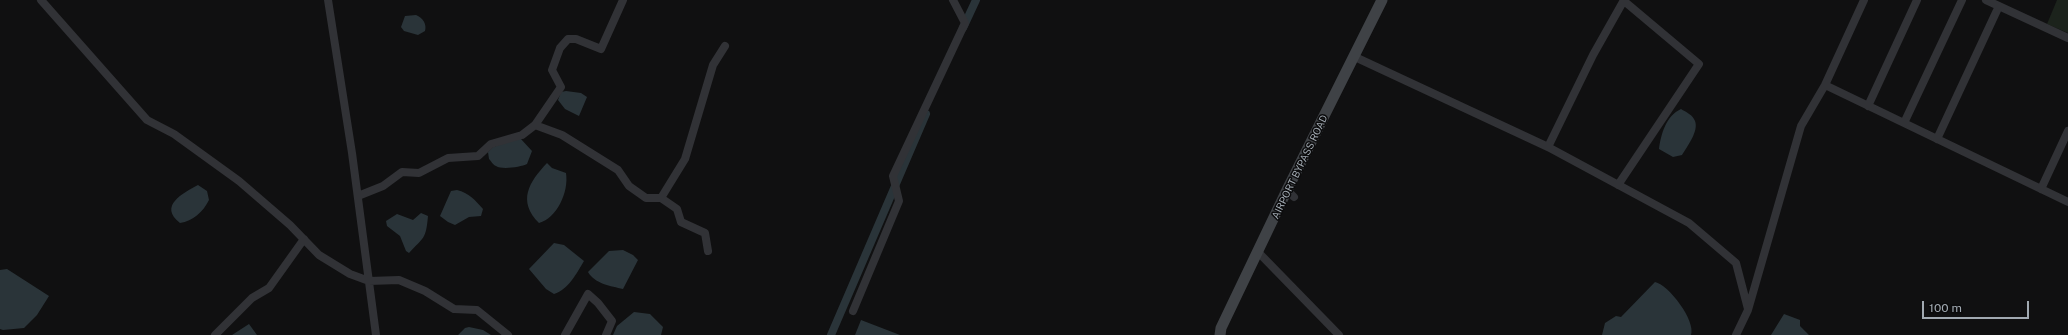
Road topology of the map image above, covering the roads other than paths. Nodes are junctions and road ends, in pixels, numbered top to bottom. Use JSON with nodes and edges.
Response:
{"nodes":[{"id":1,"x":41,"y":0,"type":"edge"},
{"id":2,"x":328,"y":0,"type":"edge"},
{"id":3,"x":623,"y":0,"type":"edge"},
{"id":4,"x":953,"y":0,"type":"edge"},
{"id":5,"x":1382,"y":0,"type":"edge"},
{"id":6,"x":1624,"y":0,"type":"edge"},
{"id":7,"x":1864,"y":0,"type":"edge"},
{"id":8,"x":1917,"y":0,"type":"edge"},
{"id":9,"x":1962,"y":0,"type":"edge"},
{"id":10,"x":1986,"y":0,"type":"edge"},
{"id":11,"x":2001,"y":4,"type":"edge"},
{"id":12,"x":2068,"y":38,"type":"edge"},
{"id":13,"x":725,"y":46,"type":"dead end"},
{"id":14,"x":1355,"y":57,"type":"junction"},
{"id":15,"x":1825,"y":85,"type":"junction"},
{"id":16,"x":1868,"y":106,"type":"junction"},
{"id":17,"x":1904,"y":123,"type":"junction"},
{"id":18,"x":535,"y":125,"type":"junction"},
{"id":19,"x":2068,"y":131,"type":"edge"},
{"id":20,"x":1937,"y":139,"type":"junction"},
{"id":21,"x":1548,"y":147,"type":"junction"},
{"id":22,"x":1618,"y":185,"type":"junction"},
{"id":23,"x":2041,"y":189,"type":"junction"},
{"id":24,"x":358,"y":196,"type":"junction"},
{"id":25,"x":661,"y":198,"type":"junction"},
{"id":26,"x":2068,"y":202,"type":"edge"},
{"id":27,"x":304,"y":239,"type":"junction"},
{"id":28,"x":708,"y":251,"type":"dead end"},
{"id":29,"x":1259,"y":253,"type":"junction"},
{"id":30,"x":369,"y":281,"type":"junction"},
{"id":31,"x":1748,"y":310,"type":"junction"},
{"id":32,"x":853,"y":311,"type":"dead end"},
{"id":33,"x":215,"y":335,"type":"edge"},
{"id":34,"x":376,"y":335,"type":"edge"},
{"id":35,"x":508,"y":335,"type":"edge"},
{"id":36,"x":565,"y":335,"type":"edge"},
{"id":37,"x":606,"y":335,"type":"edge"},
{"id":38,"x":1220,"y":335,"type":"edge"},
{"id":39,"x":1339,"y":335,"type":"edge"},
{"id":40,"x":1736,"y":335,"type":"edge"}],
"edges":[{"from":1,"to":27,"type":"street"},
{"from":2,"to":24,"type":"street"},
{"from":3,"to":18,"type":"street"},
{"from":4,"to":32,"type":"street"},
{"from":5,"to":14,"type":"street","name":"AIRPORT BYPASS ROAD"},
{"from":6,"to":21,"type":"street"},
{"from":6,"to":22,"type":"street"},
{"from":7,"to":15,"type":"street"},
{"from":8,"to":16,"type":"street"},
{"from":9,"to":17,"type":"street"},
{"from":10,"to":11,"type":"street"},
{"from":11,"to":12,"type":"street"},
{"from":11,"to":20,"type":"street"},
{"from":13,"to":25,"type":"street"},
{"from":14,"to":21,"type":"street"},
{"from":14,"to":29,"type":"street","name":"AIRPORT BYPASS ROAD"},
{"from":15,"to":16,"type":"street"},
{"from":15,"to":31,"type":"street"},
{"from":16,"to":17,"type":"street"},
{"from":17,"to":20,"type":"street"},
{"from":18,"to":24,"type":"street"},
{"from":18,"to":25,"type":"street"},
{"from":19,"to":23,"type":"street"},
{"from":20,"to":23,"type":"street"},
{"from":21,"to":22,"type":"street"},
{"from":22,"to":31,"type":"street"},
{"from":23,"to":26,"type":"street"},
{"from":24,"to":30,"type":"street"},
{"from":25,"to":28,"type":"street"},
{"from":27,"to":30,"type":"street"},
{"from":27,"to":33,"type":"street"},
{"from":29,"to":38,"type":"street","name":"AIRPORT BYPASS ROAD"},
{"from":29,"to":39,"type":"street"},
{"from":30,"to":34,"type":"street"},
{"from":30,"to":35,"type":"street"},
{"from":31,"to":40,"type":"street"},
{"from":36,"to":37,"type":"street"}]}
